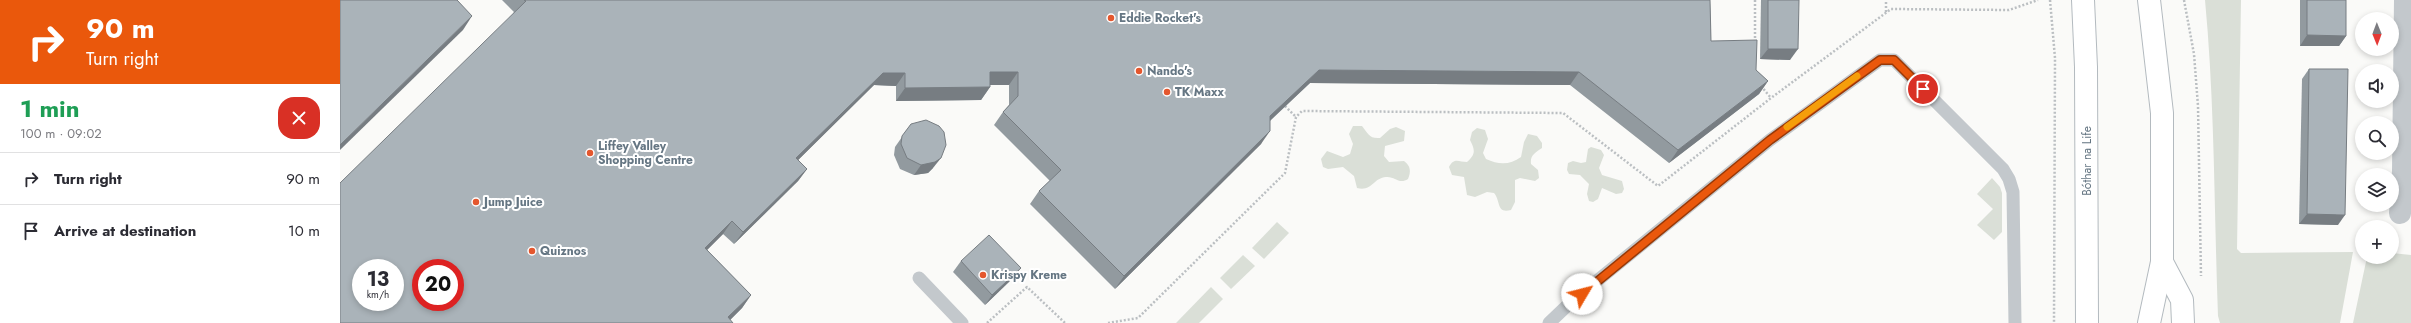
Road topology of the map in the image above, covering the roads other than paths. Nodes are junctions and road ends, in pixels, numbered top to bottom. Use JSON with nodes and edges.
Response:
{"nodes":[{"id":1,"x":2083,"y":0,"type":"edge"},
{"id":2,"x":2149,"y":0,"type":"edge"},
{"id":3,"x":2405,"y":0,"type":"edge"},
{"id":4,"x":2400,"y":213,"type":"dead end"},
{"id":5,"x":2162,"y":262,"type":"junction"},
{"id":6,"x":919,"y":278,"type":"dead end"},
{"id":7,"x":962,"y":323,"type":"edge"},
{"id":8,"x":1549,"y":323,"type":"edge"},
{"id":9,"x":2015,"y":323,"type":"edge"},
{"id":10,"x":2087,"y":323,"type":"edge"},
{"id":11,"x":2149,"y":323,"type":"edge"},
{"id":12,"x":2183,"y":323,"type":"edge"}],
"edges":[{"from":1,"to":10,"type":"street","name":"Bóthar na Life"},
{"from":2,"to":5,"type":"street"},
{"from":3,"to":4,"type":"street"},
{"from":5,"to":11,"type":"street"},
{"from":5,"to":12,"type":"street"},
{"from":6,"to":7,"type":"lane"},
{"from":8,"to":9,"type":"lane"}]}
